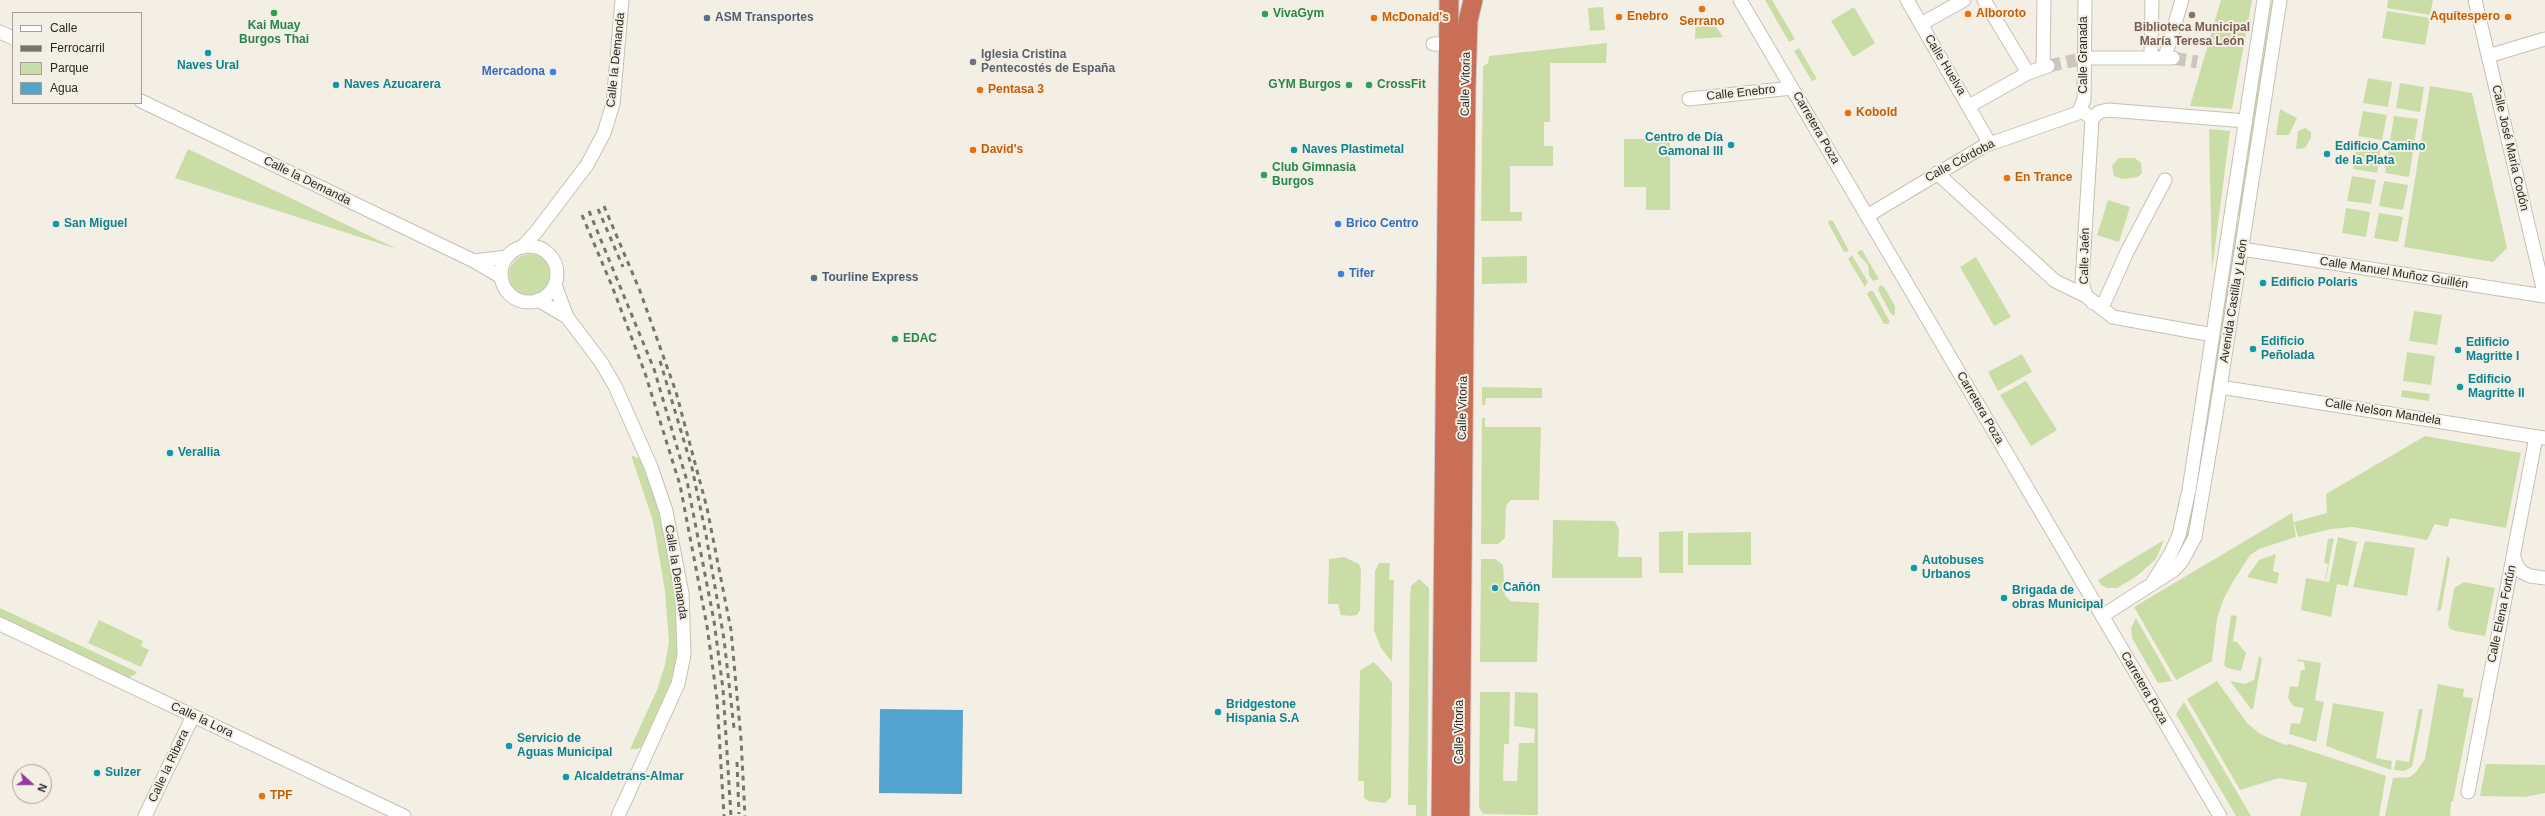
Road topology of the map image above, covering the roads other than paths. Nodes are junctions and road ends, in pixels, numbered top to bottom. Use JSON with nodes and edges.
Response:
{"nodes":[{"id":1,"x":622,"y":0,"type":"edge"},
{"id":2,"x":1449,"y":0,"type":"edge"},
{"id":3,"x":1473,"y":0,"type":"edge"},
{"id":4,"x":1740,"y":0,"type":"edge"},
{"id":5,"x":1907,"y":0,"type":"edge"},
{"id":6,"x":1964,"y":0,"type":"edge"},
{"id":7,"x":1984,"y":0,"type":"edge"},
{"id":8,"x":2044,"y":0,"type":"edge"},
{"id":9,"x":2085,"y":0,"type":"edge"},
{"id":10,"x":2152,"y":0,"type":"edge"},
{"id":11,"x":2182,"y":0,"type":"edge"},
{"id":12,"x":2264,"y":0,"type":"edge"},
{"id":13,"x":2280,"y":0,"type":"edge"},
{"id":14,"x":2475,"y":0,"type":"edge"},
{"id":15,"x":1921,"y":24,"type":"junction"},
{"id":16,"x":0,"y":32,"type":"edge"},
{"id":17,"x":12,"y":38,"type":"edge"},
{"id":18,"x":2545,"y":39,"type":"edge"},
{"id":19,"x":2488,"y":56,"type":"junction"},
{"id":20,"x":2151,"y":57,"type":"junction"},
{"id":21,"x":2082,"y":59,"type":"junction"},
{"id":22,"x":2028,"y":74,"type":"junction"},
{"id":23,"x":1792,"y":88,"type":"junction"},
{"id":24,"x":1689,"y":99,"type":"dead end"},
{"id":25,"x":142,"y":101,"type":"edge"},
{"id":26,"x":1969,"y":106,"type":"junction"},
{"id":27,"x":2081,"y":110,"type":"junction"},
{"id":28,"x":2092,"y":119,"type":"junction"},
{"id":29,"x":2246,"y":121,"type":"junction"},
{"id":30,"x":1990,"y":144,"type":"junction"},
{"id":31,"x":1937,"y":173,"type":"junction"},
{"id":32,"x":2165,"y":180,"type":"dead end"},
{"id":33,"x":1867,"y":216,"type":"junction"},
{"id":34,"x":545,"y":220,"type":"junction"},
{"id":35,"x":523,"y":246,"type":"junction"},
{"id":36,"x":2242,"y":249,"type":"junction"},
{"id":37,"x":546,"y":251,"type":"junction"},
{"id":38,"x":507,"y":257,"type":"junction"},
{"id":39,"x":474,"y":261,"type":"junction"},
{"id":40,"x":501,"y":277,"type":"junction"},
{"id":41,"x":555,"y":285,"type":"junction"},
{"id":42,"x":2545,"y":296,"type":"edge"},
{"id":43,"x":538,"y":300,"type":"junction"},
{"id":44,"x":2090,"y":300,"type":"junction"},
{"id":45,"x":566,"y":317,"type":"junction"},
{"id":46,"x":2213,"y":335,"type":"junction"},
{"id":47,"x":2220,"y":387,"type":"junction"},
{"id":48,"x":2541,"y":437,"type":"edge"},
{"id":49,"x":2514,"y":557,"type":"junction"},
{"id":50,"x":2545,"y":578,"type":"edge"},
{"id":51,"x":2152,"y":583,"type":"junction"},
{"id":52,"x":2102,"y":616,"type":"junction"},
{"id":53,"x":0,"y":624,"type":"edge"},
{"id":54,"x":193,"y":716,"type":"junction"},
{"id":55,"x":1442,"y":721,"type":"junction"},
{"id":56,"x":2468,"y":792,"type":"dead end"},
{"id":57,"x":145,"y":816,"type":"edge"},
{"id":58,"x":404,"y":816,"type":"edge"},
{"id":59,"x":618,"y":816,"type":"edge"},
{"id":60,"x":1441,"y":816,"type":"edge"},
{"id":61,"x":1449,"y":816,"type":"edge"},
{"id":62,"x":1460,"y":816,"type":"edge"},
{"id":63,"x":2220,"y":816,"type":"edge"}],
"edges":[{"from":1,"to":34,"type":"street","name":"Calle la Demanda"},
{"from":2,"to":55,"type":"highway","name":"Calle Vitoria"},
{"from":3,"to":62,"type":"highway","name":"Calle Vitoria"},
{"from":4,"to":23,"type":"street","name":"Carretera Poza"},
{"from":5,"to":15,"type":"street","name":"Calle Huelva"},
{"from":6,"to":15,"type":"street","name":"Calle Huelva"},
{"from":7,"to":22,"type":"street"},
{"from":8,"to":22,"type":"street","name":"Calle Huelva"},
{"from":9,"to":21,"type":"street","name":"Calle Granada"},
{"from":10,"to":20,"type":"street"},
{"from":11,"to":20,"type":"street"},
{"from":12,"to":29,"type":"street","name":"Avenida Castilla y León"},
{"from":13,"to":36,"type":"street","name":"Avenida Castilla y León"},
{"from":14,"to":19,"type":"street","name":"Calle José María Codón"},
{"from":15,"to":26,"type":"street","name":"Calle Huelva"},
{"from":16,"to":17,"type":"street"},
{"from":18,"to":19,"type":"street"},
{"from":19,"to":42,"type":"street","name":"Calle José María Codón"},
{"from":20,"to":21,"type":"street"},
{"from":21,"to":27,"type":"street","name":"Calle Granada"},
{"from":22,"to":26,"type":"street","name":"Calle Huelva"},
{"from":23,"to":24,"type":"street","name":"Calle Enebro"},
{"from":23,"to":33,"type":"street","name":"Carretera Poza"},
{"from":25,"to":39,"type":"street","name":"Calle la Demanda"},
{"from":26,"to":30,"type":"street","name":"Calle Huelva"},
{"from":27,"to":28,"type":"street"},
{"from":27,"to":30,"type":"street","name":"Calle Córdoba"},
{"from":28,"to":29,"type":"street"},
{"from":28,"to":44,"type":"street","name":"Calle Jaén"},
{"from":29,"to":46,"type":"street","name":"Avenida Castilla y León"},
{"from":30,"to":31,"type":"street","name":"Calle Córdoba"},
{"from":31,"to":33,"type":"street","name":"Calle Córdoba"},
{"from":31,"to":44,"type":"street"},
{"from":32,"to":44,"type":"street"},
{"from":33,"to":52,"type":"street","name":"Carretera Poza"},
{"from":34,"to":35,"type":"street","name":"Calle la Demanda"},
{"from":34,"to":37,"type":"street"},
{"from":35,"to":37,"type":"street"},
{"from":35,"to":38,"type":"street"},
{"from":36,"to":42,"type":"street","name":"Calle Manuel Muñoz Guillén"},
{"from":36,"to":47,"type":"street","name":"Avenida Castilla y León"},
{"from":37,"to":41,"type":"street"},
{"from":38,"to":39,"type":"street"},
{"from":38,"to":40,"type":"street"},
{"from":39,"to":40,"type":"street","name":"Calle la Demanda"},
{"from":40,"to":43,"type":"street"},
{"from":41,"to":43,"type":"street"},
{"from":41,"to":45,"type":"street","name":"Calle la Demanda"},
{"from":43,"to":45,"type":"street","name":"Calle la Demanda"},
{"from":44,"to":46,"type":"street"},
{"from":45,"to":59,"type":"street","name":"Calle la Demanda"},
{"from":46,"to":51,"type":"street","name":"Avenida Castilla y León"},
{"from":47,"to":48,"type":"street","name":"Calle Nelson Mandela"},
{"from":47,"to":51,"type":"street","name":"Avenida Castilla y León"},
{"from":48,"to":49,"type":"street","name":"Calle Elena Fortún"},
{"from":49,"to":50,"type":"street"},
{"from":49,"to":56,"type":"street","name":"Calle Elena Fortún"},
{"from":51,"to":52,"type":"street","name":"Avenida Castilla y León"},
{"from":52,"to":63,"type":"street","name":"Carretera Poza"},
{"from":53,"to":54,"type":"street","name":"Calle la Lora"},
{"from":54,"to":57,"type":"street","name":"Calle la Ribera"},
{"from":54,"to":58,"type":"street","name":"Calle la Lora"},
{"from":55,"to":60,"type":"highway","name":"Calle Vitoria"},
{"from":55,"to":61,"type":"street","name":"Calle Vitoria"}]}
